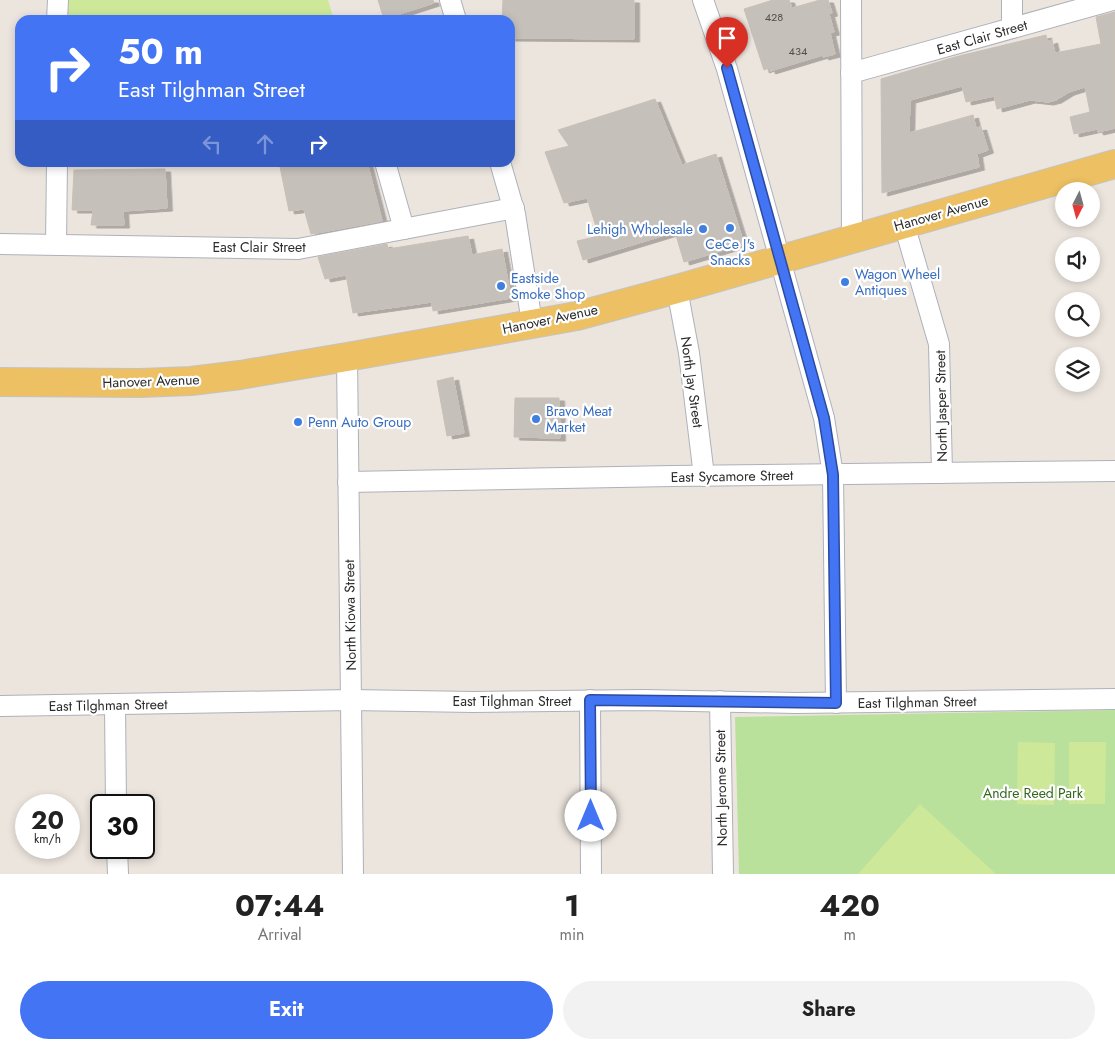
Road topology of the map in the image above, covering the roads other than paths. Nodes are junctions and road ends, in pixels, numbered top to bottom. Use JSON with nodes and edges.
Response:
{"nodes":[{"id":1,"x":58,"y":0,"type":"edge"},
{"id":2,"x":450,"y":0,"type":"edge"},
{"id":3,"x":703,"y":0,"type":"edge"},
{"id":4,"x":850,"y":0,"type":"edge"},
{"id":5,"x":1012,"y":0,"type":"edge"},
{"id":6,"x":1113,"y":0,"type":"edge"},
{"id":7,"x":58,"y":15,"type":"edge"},
{"id":8,"x":454,"y":15,"type":"edge"},
{"id":9,"x":1012,"y":28,"type":"junction"},
{"id":10,"x":851,"y":74,"type":"junction"},
{"id":11,"x":1115,"y":164,"type":"edge"},
{"id":12,"x":57,"y":167,"type":"edge"},
{"id":13,"x":386,"y":167,"type":"edge"},
{"id":14,"x":502,"y":167,"type":"edge"},
{"id":15,"x":514,"y":208,"type":"junction"},
{"id":16,"x":904,"y":224,"type":"junction"},
{"id":17,"x":404,"y":229,"type":"junction"},
{"id":18,"x":852,"y":239,"type":"junction"},
{"id":19,"x":0,"y":244,"type":"edge"},
{"id":20,"x":56,"y":244,"type":"junction"},
{"id":21,"x":781,"y":260,"type":"junction"},
{"id":22,"x":677,"y":289,"type":"junction"},
{"id":23,"x":532,"y":323,"type":"junction"},
{"id":24,"x":347,"y":357,"type":"junction"},
{"id":25,"x":0,"y":382,"type":"edge"},
{"id":26,"x":1115,"y":471,"type":"edge"},
{"id":27,"x":942,"y":474,"type":"junction"},
{"id":28,"x":833,"y":475,"type":"junction"},
{"id":29,"x":704,"y":476,"type":"junction"},
{"id":30,"x":348,"y":482,"type":"junction"},
{"id":31,"x":1115,"y":699,"type":"edge"},
{"id":32,"x":351,"y":700,"type":"junction"},
{"id":33,"x":590,"y":700,"type":"junction"},
{"id":34,"x":720,"y":702,"type":"junction"},
{"id":35,"x":836,"y":703,"type":"junction"},
{"id":36,"x":0,"y":706,"type":"edge"},
{"id":37,"x":115,"y":706,"type":"junction"},
{"id":38,"x":116,"y":794,"type":"edge"},
{"id":39,"x":117,"y":859,"type":"edge"},
{"id":40,"x":118,"y":874,"type":"edge"},
{"id":41,"x":353,"y":874,"type":"edge"},
{"id":42,"x":591,"y":874,"type":"edge"},
{"id":43,"x":723,"y":874,"type":"edge"}],
"edges":[{"from":1,"to":7,"type":"street"},
{"from":2,"to":8,"type":"street"},
{"from":3,"to":21,"type":"street"},
{"from":4,"to":10,"type":"street"},
{"from":5,"to":9,"type":"street"},
{"from":6,"to":9,"type":"street","name":"East Clair Street"},
{"from":9,"to":10,"type":"street","name":"East Clair Street"},
{"from":10,"to":18,"type":"street"},
{"from":11,"to":16,"type":"main road","name":"Hanover Avenue"},
{"from":12,"to":20,"type":"street"},
{"from":13,"to":17,"type":"street"},
{"from":14,"to":15,"type":"street"},
{"from":15,"to":17,"type":"street","name":"East Clair Street"},
{"from":15,"to":23,"type":"street"},
{"from":16,"to":18,"type":"main road","name":"Hanover Avenue"},
{"from":16,"to":27,"type":"street","name":"North Jasper Street"},
{"from":17,"to":20,"type":"street","name":"East Clair Street"},
{"from":18,"to":21,"type":"main road","name":"Hanover Avenue"},
{"from":19,"to":20,"type":"street","name":"East Clair Street"},
{"from":21,"to":22,"type":"main road","name":"Hanover Avenue"},
{"from":21,"to":28,"type":"street"},
{"from":22,"to":23,"type":"main road","name":"Hanover Avenue"},
{"from":22,"to":29,"type":"street","name":"North Jay Street"},
{"from":23,"to":24,"type":"main road","name":"Hanover Avenue"},
{"from":24,"to":25,"type":"main road","name":"Hanover Avenue"},
{"from":24,"to":30,"type":"street","name":"North Kiowa Street"},
{"from":26,"to":27,"type":"street","name":"East Sycamore Street"},
{"from":27,"to":28,"type":"street","name":"East Sycamore Street"},
{"from":28,"to":29,"type":"street","name":"East Sycamore Street"},
{"from":28,"to":35,"type":"street"},
{"from":29,"to":30,"type":"street","name":"East Sycamore Street"},
{"from":30,"to":32,"type":"street","name":"North Kiowa Street"},
{"from":31,"to":35,"type":"street","name":"East Tilghman Street"},
{"from":32,"to":33,"type":"street","name":"East Tilghman Street"},
{"from":32,"to":37,"type":"street","name":"East Tilghman Street"},
{"from":32,"to":41,"type":"street","name":"North Kiowa Street"},
{"from":33,"to":34,"type":"street","name":"East Tilghman Street"},
{"from":33,"to":42,"type":"street"},
{"from":34,"to":35,"type":"street","name":"East Tilghman Street"},
{"from":34,"to":43,"type":"street","name":"North Jerome Street"},
{"from":36,"to":37,"type":"street","name":"East Tilghman Street"},
{"from":37,"to":38,"type":"street"},
{"from":39,"to":40,"type":"street"}]}
